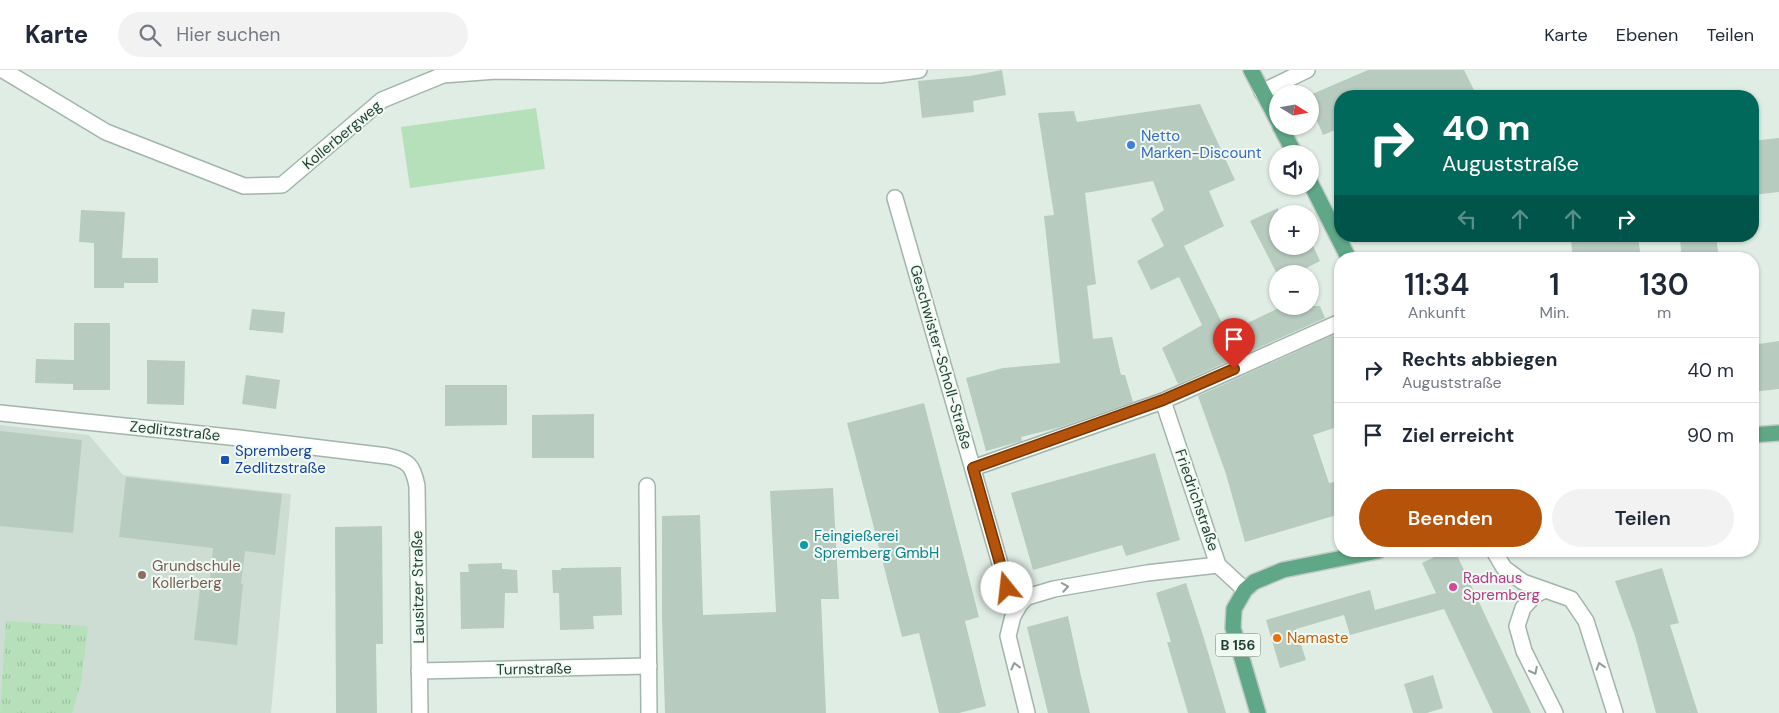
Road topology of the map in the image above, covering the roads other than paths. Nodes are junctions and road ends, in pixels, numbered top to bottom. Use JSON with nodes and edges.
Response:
{"nodes":[{"id":1,"x":3,"y":70,"type":"edge"},
{"id":2,"x":919,"y":70,"type":"edge"},
{"id":3,"x":1251,"y":70,"type":"edge"},
{"id":4,"x":1307,"y":70,"type":"edge"},
{"id":5,"x":1262,"y":92,"type":"junction"},
{"id":6,"x":1269,"y":105,"type":"edge"},
{"id":7,"x":1317,"y":195,"type":"edge"},
{"id":8,"x":895,"y":198,"type":"dead end"},
{"id":9,"x":1334,"y":229,"type":"edge"},
{"id":10,"x":1334,"y":325,"type":"edge"},
{"id":11,"x":1163,"y":400,"type":"junction"},
{"id":12,"x":0,"y":413,"type":"edge"},
{"id":13,"x":1779,"y":433,"type":"edge"},
{"id":14,"x":1759,"y":435,"type":"edge"},
{"id":15,"x":408,"y":463,"type":"joint"},
{"id":16,"x":973,"y":468,"type":"junction"},
{"id":17,"x":647,"y":486,"type":"dead end"},
{"id":18,"x":1348,"y":557,"type":"edge"},
{"id":19,"x":1498,"y":557,"type":"edge"},
{"id":20,"x":1218,"y":565,"type":"junction"},
{"id":21,"x":1245,"y":590,"type":"junction"},
{"id":22,"x":1544,"y":590,"type":"junction"},
{"id":23,"x":1020,"y":604,"type":"junction"},
{"id":24,"x":649,"y":666,"type":"junction"},
{"id":25,"x":419,"y":671,"type":"junction"},
{"id":26,"x":420,"y":713,"type":"edge"},
{"id":27,"x":649,"y":713,"type":"edge"},
{"id":28,"x":1027,"y":713,"type":"edge"},
{"id":29,"x":1258,"y":713,"type":"edge"},
{"id":30,"x":1555,"y":713,"type":"edge"},
{"id":31,"x":1615,"y":713,"type":"edge"}],
"edges":[{"from":1,"to":2,"type":"street","name":"Kollerbergweg"},
{"from":3,"to":5,"type":"main road"},
{"from":4,"to":5,"type":"street"},
{"from":5,"to":6,"type":"main road"},
{"from":7,"to":9,"type":"main road"},
{"from":8,"to":16,"type":"street","name":"Geschwister-Scholl-Straße"},
{"from":10,"to":11,"type":"street"},
{"from":11,"to":16,"type":"street"},
{"from":11,"to":20,"type":"street","name":"Friedrichstraße"},
{"from":12,"to":15,"type":"street","name":"Zedlitzstraße"},
{"from":13,"to":14,"type":"main road"},
{"from":15,"to":25,"type":"street","name":"Lausitzer Straße"},
{"from":16,"to":23,"type":"street","name":"Geschwister-Scholl-Straße"},
{"from":17,"to":24,"type":"street"},
{"from":18,"to":21,"type":"main road"},
{"from":19,"to":22,"type":"street"},
{"from":20,"to":21,"type":"street","name":"Friedrichstraße"},
{"from":23,"to":20,"type":"street","one_way":true},
{"from":21,"to":29,"type":"main road","number":"B 156"},
{"from":22,"to":30,"type":"street","one_way":true},
{"from":31,"to":22,"type":"street","one_way":true},
{"from":28,"to":23,"type":"street","one_way":true},
{"from":24,"to":25,"type":"street","name":"Turnstraße"},
{"from":24,"to":27,"type":"street"},
{"from":25,"to":26,"type":"street","name":"Lausitzer Straße"}]}
